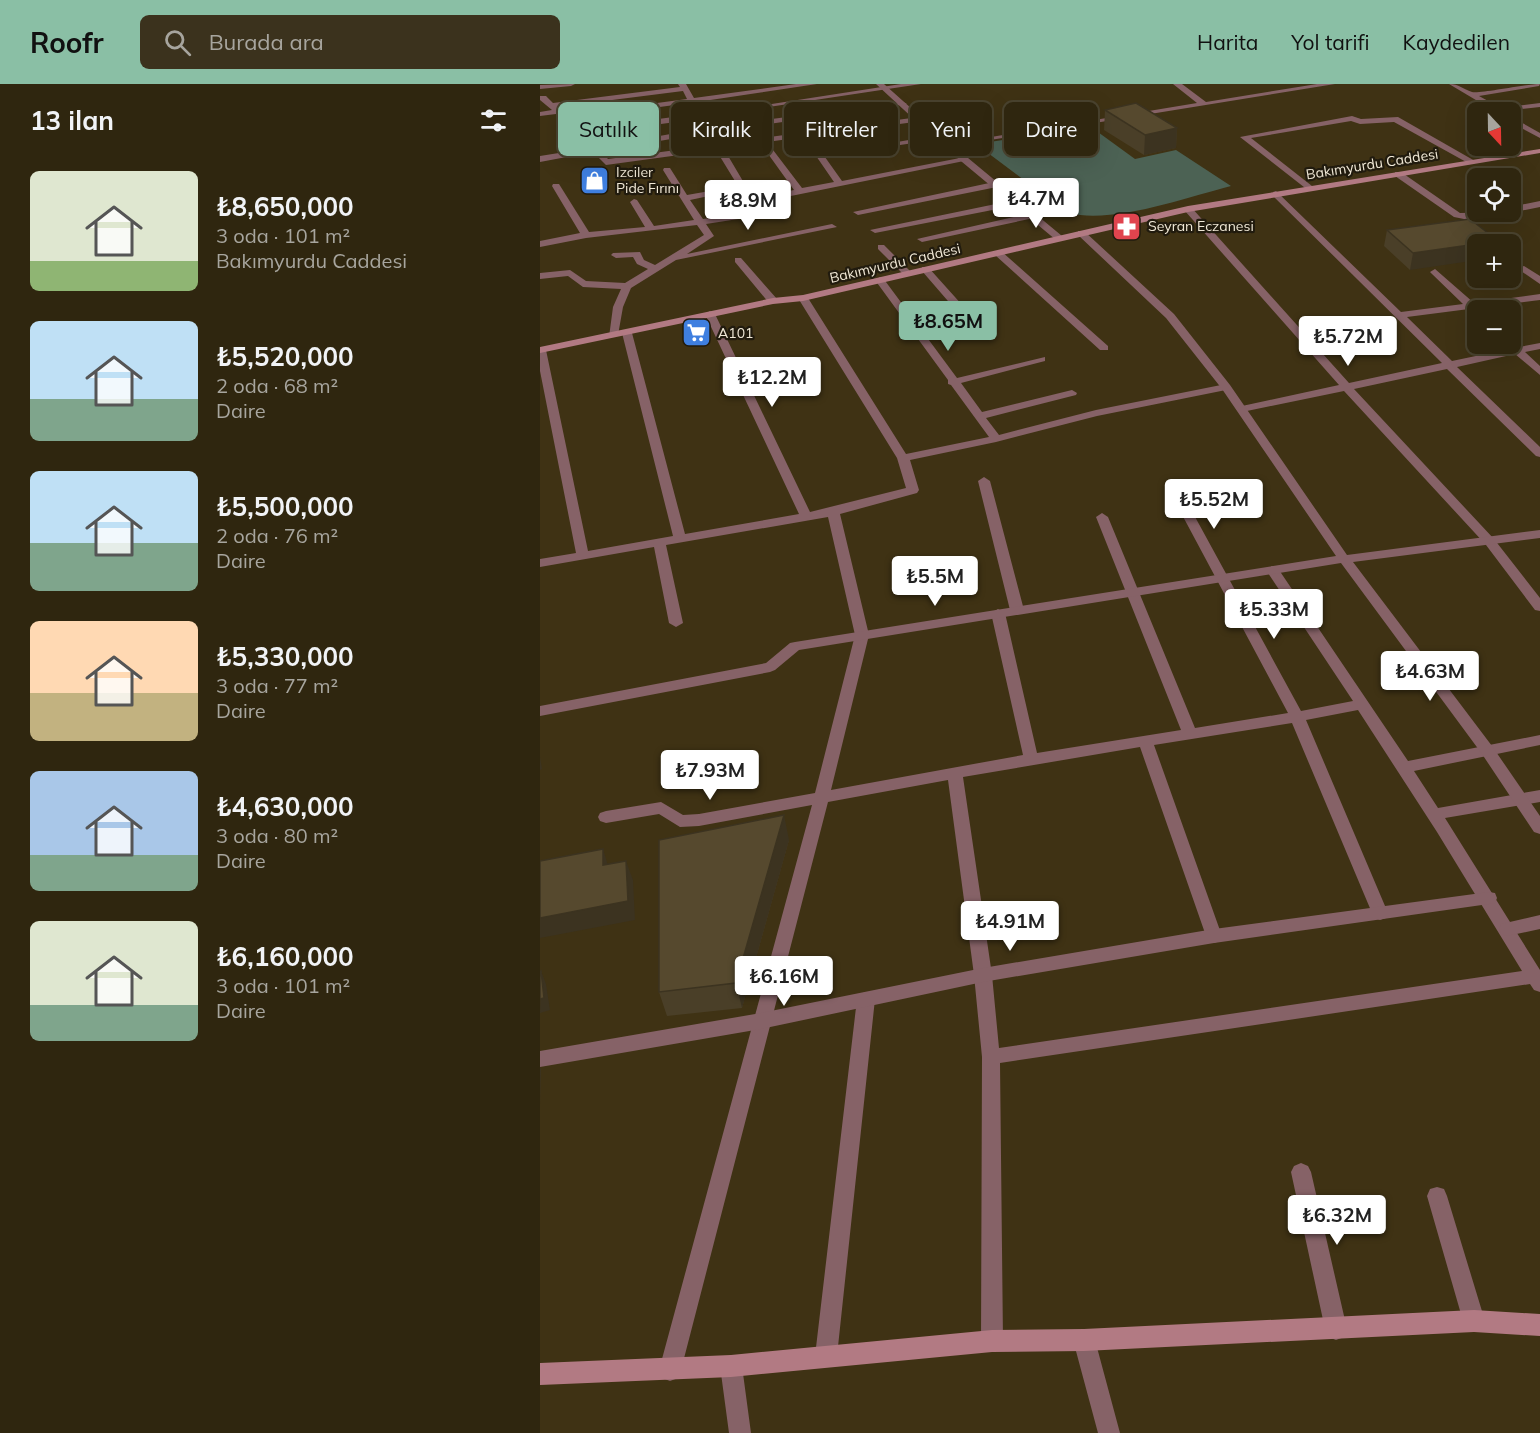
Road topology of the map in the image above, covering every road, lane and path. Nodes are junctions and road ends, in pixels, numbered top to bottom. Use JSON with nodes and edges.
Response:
{"nodes":[{"id":1,"x":571,"y":84,"type":"edge"},
{"id":2,"x":734,"y":84,"type":"edge"},
{"id":3,"x":813,"y":84,"type":"edge"},
{"id":4,"x":917,"y":84,"type":"edge"},
{"id":5,"x":1177,"y":84,"type":"edge"},
{"id":6,"x":1269,"y":84,"type":"edge"},
{"id":7,"x":1331,"y":84,"type":"edge"},
{"id":8,"x":1452,"y":84,"type":"edge"},
{"id":9,"x":1539,"y":84,"type":"edge"},
{"id":10,"x":540,"y":87,"type":"edge"},
{"id":11,"x":683,"y":87,"type":"edge"},
{"id":12,"x":883,"y":87,"type":"edge"},
{"id":13,"x":1281,"y":92,"type":"junction"},
{"id":14,"x":741,"y":94,"type":"junction"},
{"id":15,"x":1470,"y":94,"type":"junction"},
{"id":16,"x":540,"y":98,"type":"edge"},
{"id":17,"x":692,"y":99,"type":"junction"},
{"id":18,"x":606,"y":102,"type":"edge"},
{"id":19,"x":659,"y":102,"type":"edge"},
{"id":20,"x":693,"y":102,"type":"edge"},
{"id":21,"x":746,"y":102,"type":"edge"},
{"id":22,"x":1483,"y":102,"type":"edge"},
{"id":23,"x":772,"y":104,"type":"edge"},
{"id":24,"x":903,"y":104,"type":"junction"},
{"id":25,"x":1204,"y":104,"type":"junction"},
{"id":26,"x":1540,"y":105,"type":"edge"},
{"id":27,"x":1521,"y":108,"type":"edge"},
{"id":28,"x":558,"y":110,"type":"edge"},
{"id":29,"x":558,"y":111,"type":"edge"},
{"id":30,"x":910,"y":111,"type":"edge"},
{"id":31,"x":540,"y":114,"type":"edge"},
{"id":32,"x":772,"y":121,"type":"edge"},
{"id":33,"x":1521,"y":125,"type":"edge"},
{"id":34,"x":1540,"y":136,"type":"edge"},
{"id":35,"x":784,"y":137,"type":"edge"},
{"id":36,"x":992,"y":138,"type":"edge"},
{"id":37,"x":1540,"y":151,"type":"edge"},
{"id":38,"x":558,"y":156,"type":"edge"},
{"id":39,"x":600,"y":156,"type":"edge"},
{"id":40,"x":651,"y":156,"type":"edge"},
{"id":41,"x":723,"y":156,"type":"edge"},
{"id":42,"x":821,"y":156,"type":"edge"},
{"id":43,"x":960,"y":156,"type":"edge"},
{"id":44,"x":540,"y":159,"type":"edge"},
{"id":45,"x":965,"y":160,"type":"junction"},
{"id":46,"x":1471,"y":162,"type":"junction"},
{"id":47,"x":667,"y":170,"type":"dead end"},
{"id":48,"x":1398,"y":174,"type":"junction"},
{"id":49,"x":840,"y":185,"type":"junction"},
{"id":50,"x":994,"y":185,"type":"junction"},
{"id":51,"x":556,"y":186,"type":"dead end"},
{"id":52,"x":1308,"y":188,"type":"junction"},
{"id":53,"x":800,"y":192,"type":"junction"},
{"id":54,"x":1276,"y":194,"type":"junction"},
{"id":55,"x":686,"y":198,"type":"junction"},
{"id":56,"x":634,"y":202,"type":"dead end"},
{"id":57,"x":1015,"y":203,"type":"junction"},
{"id":58,"x":1540,"y":205,"type":"edge"},
{"id":59,"x":1521,"y":208,"type":"edge"},
{"id":60,"x":1188,"y":209,"type":"junction"},
{"id":61,"x":858,"y":212,"type":"dead end"},
{"id":62,"x":1031,"y":216,"type":"junction"},
{"id":63,"x":1467,"y":217,"type":"edge"},
{"id":64,"x":701,"y":222,"type":"junction"},
{"id":65,"x":832,"y":227,"type":"dead end"},
{"id":66,"x":651,"y":229,"type":"junction"},
{"id":67,"x":874,"y":230,"type":"dead end"},
{"id":68,"x":540,"y":231,"type":"edge"},
{"id":69,"x":1081,"y":233,"type":"junction"},
{"id":70,"x":586,"y":235,"type":"junction"},
{"id":71,"x":1059,"y":238,"type":"junction"},
{"id":72,"x":922,"y":239,"type":"dead end"},
{"id":73,"x":544,"y":243,"type":"edge"},
{"id":74,"x":881,"y":247,"type":"dead end"},
{"id":75,"x":998,"y":253,"type":"junction"},
{"id":76,"x":616,"y":255,"type":"dead end"},
{"id":77,"x":738,"y":260,"type":"dead end"},
{"id":78,"x":669,"y":261,"type":"junction"},
{"id":79,"x":653,"y":268,"type":"junction"},
{"id":80,"x":925,"y":269,"type":"junction"},
{"id":81,"x":1524,"y":269,"type":"dead end"},
{"id":82,"x":1435,"y":272,"type":"dead end"},
{"id":83,"x":908,"y":274,"type":"junction"},
{"id":84,"x":540,"y":276,"type":"edge"},
{"id":85,"x":880,"y":280,"type":"junction"},
{"id":86,"x":1540,"y":281,"type":"edge"},
{"id":87,"x":627,"y":286,"type":"junction"},
{"id":88,"x":1540,"y":297,"type":"edge"},
{"id":89,"x":803,"y":298,"type":"junction"},
{"id":90,"x":773,"y":301,"type":"junction"},
{"id":91,"x":1521,"y":301,"type":"edge"},
{"id":92,"x":1467,"y":302,"type":"edge"},
{"id":93,"x":1467,"y":310,"type":"edge"},
{"id":94,"x":710,"y":314,"type":"junction"},
{"id":95,"x":1400,"y":315,"type":"junction"},
{"id":96,"x":977,"y":328,"type":"dead end"},
{"id":97,"x":627,"y":333,"type":"junction"},
{"id":98,"x":613,"y":335,"type":"junction"},
{"id":99,"x":1540,"y":346,"type":"edge"},
{"id":100,"x":1521,"y":347,"type":"edge"},
{"id":101,"x":1104,"y":348,"type":"dead end"},
{"id":102,"x":541,"y":350,"type":"edge"},
{"id":103,"x":1488,"y":354,"type":"edge"},
{"id":104,"x":1521,"y":354,"type":"edge"},
{"id":105,"x":1041,"y":359,"type":"dead end"},
{"id":106,"x":1450,"y":365,"type":"junction"},
{"id":107,"x":1540,"y":372,"type":"edge"},
{"id":108,"x":952,"y":381,"type":"junction"},
{"id":109,"x":1226,"y":387,"type":"junction"},
{"id":110,"x":1347,"y":387,"type":"junction"},
{"id":111,"x":1072,"y":393,"type":"dead end"},
{"id":112,"x":1242,"y":409,"type":"junction"},
{"id":113,"x":979,"y":416,"type":"junction"},
{"id":114,"x":996,"y":439,"type":"junction"},
{"id":115,"x":1540,"y":454,"type":"edge"},
{"id":116,"x":903,"y":458,"type":"junction"},
{"id":117,"x":984,"y":481,"type":"dead end"},
{"id":118,"x":1178,"y":496,"type":"dead end"},
{"id":119,"x":833,"y":512,"type":"junction"},
{"id":120,"x":806,"y":516,"type":"junction"},
{"id":121,"x":1102,"y":517,"type":"dead end"},
{"id":122,"x":1540,"y":534,"type":"edge"},
{"id":123,"x":680,"y":539,"type":"junction"},
{"id":124,"x":659,"y":542,"type":"junction"},
{"id":125,"x":1490,"y":542,"type":"junction"},
{"id":126,"x":583,"y":556,"type":"junction"},
{"id":127,"x":1344,"y":559,"type":"junction"},
{"id":128,"x":540,"y":564,"type":"edge"},
{"id":129,"x":1272,"y":570,"type":"junction"},
{"id":130,"x":1223,"y":578,"type":"junction"},
{"id":131,"x":1133,"y":591,"type":"junction"},
{"id":132,"x":1540,"y":607,"type":"edge"},
{"id":133,"x":1017,"y":610,"type":"junction"},
{"id":134,"x":998,"y":613,"type":"junction"},
{"id":135,"x":676,"y":623,"type":"dead end"},
{"id":136,"x":862,"y":635,"type":"junction"},
{"id":137,"x":1362,"y":704,"type":"junction"},
{"id":138,"x":540,"y":711,"type":"edge"},
{"id":139,"x":1297,"y":717,"type":"junction"},
{"id":140,"x":1190,"y":733,"type":"junction"},
{"id":141,"x":1145,"y":741,"type":"junction"},
{"id":142,"x":1540,"y":741,"type":"edge"},
{"id":143,"x":1486,"y":750,"type":"junction"},
{"id":144,"x":1031,"y":759,"type":"junction"},
{"id":145,"x":1405,"y":767,"type":"junction"},
{"id":146,"x":955,"y":772,"type":"junction"},
{"id":147,"x":1540,"y":796,"type":"edge"},
{"id":148,"x":822,"y":798,"type":"junction"},
{"id":149,"x":1520,"y":800,"type":"junction"},
{"id":150,"x":1436,"y":814,"type":"junction"},
{"id":151,"x":606,"y":817,"type":"dead end"},
{"id":152,"x":1540,"y":828,"type":"edge"},
{"id":153,"x":1489,"y":898,"type":"junction"},
{"id":154,"x":1380,"y":913,"type":"junction"},
{"id":155,"x":1540,"y":922,"type":"edge"},
{"id":156,"x":1507,"y":929,"type":"junction"},
{"id":157,"x":1214,"y":936,"type":"junction"},
{"id":158,"x":983,"y":975,"type":"junction"},
{"id":159,"x":1537,"y":981,"type":"edge"},
{"id":160,"x":866,"y":999,"type":"junction"},
{"id":161,"x":761,"y":1021,"type":"junction"},
{"id":162,"x":991,"y":1057,"type":"junction"},
{"id":163,"x":540,"y":1059,"type":"edge"},
{"id":164,"x":1301,"y":1172,"type":"dead end"},
{"id":165,"x":1437,"y":1196,"type":"dead end"},
{"id":166,"x":1474,"y":1321,"type":"junction"},
{"id":167,"x":1540,"y":1325,"type":"edge"},
{"id":168,"x":1335,"y":1329,"type":"junction"},
{"id":169,"x":1084,"y":1340,"type":"junction"},
{"id":170,"x":992,"y":1341,"type":"junction"},
{"id":171,"x":826,"y":1356,"type":"junction"},
{"id":172,"x":731,"y":1366,"type":"junction"},
{"id":173,"x":670,"y":1370,"type":"junction"},
{"id":174,"x":540,"y":1374,"type":"edge"},
{"id":175,"x":740,"y":1433,"type":"edge"},
{"id":176,"x":1109,"y":1433,"type":"edge"}],
"edges":[{"from":1,"to":10,"type":"street"},
{"from":2,"to":14,"type":"street"},
{"from":3,"to":14,"type":"street"},
{"from":4,"to":12,"type":"street"},
{"from":5,"to":25,"type":"street"},
{"from":6,"to":13,"type":"street"},
{"from":7,"to":13,"type":"street"},
{"from":8,"to":15,"type":"street"},
{"from":9,"to":15,"type":"street"},
{"from":11,"to":17,"type":"street"},
{"from":11,"to":18,"type":"street"},
{"from":12,"to":23,"type":"street"},
{"from":12,"to":24,"type":"street"},
{"from":13,"to":25,"type":"street"},
{"from":14,"to":17,"type":"street"},
{"from":14,"to":21,"type":"street"},
{"from":15,"to":22,"type":"street"},
{"from":16,"to":28,"type":"street"},
{"from":17,"to":19,"type":"street"},
{"from":17,"to":20,"type":"street"},
{"from":24,"to":30,"type":"street"},
{"from":24,"to":32,"type":"street"},
{"from":25,"to":36,"type":"street"},
{"from":26,"to":27,"type":"street"},
{"from":29,"to":31,"type":"street"},
{"from":33,"to":34,"type":"street"},
{"from":35,"to":53,"type":"street"},
{"from":37,"to":46,"type":"main road","name":"Bakımyurdu Caddesi"},
{"from":38,"to":44,"type":"street"},
{"from":39,"to":40,"type":"street"},
{"from":41,"to":55,"type":"street"},
{"from":42,"to":49,"type":"street"},
{"from":43,"to":45,"type":"street"},
{"from":45,"to":49,"type":"street"},
{"from":45,"to":50,"type":"street"},
{"from":46,"to":48,"type":"main road","name":"Bakımyurdu Caddesi"},
{"from":46,"to":52,"type":"street"},
{"from":47,"to":55,"type":"street"},
{"from":48,"to":52,"type":"main road","name":"Bakımyurdu Caddesi"},
{"from":48,"to":63,"type":"street"},
{"from":49,"to":53,"type":"street"},
{"from":50,"to":57,"type":"street"},
{"from":50,"to":61,"type":"street"},
{"from":51,"to":70,"type":"street"},
{"from":52,"to":54,"type":"main road","name":"Bakımyurdu Caddesi"},
{"from":53,"to":64,"type":"street"},
{"from":54,"to":60,"type":"main road","name":"Bakımyurdu Caddesi"},
{"from":54,"to":95,"type":"street"},
{"from":55,"to":64,"type":"street"},
{"from":56,"to":66,"type":"street"},
{"from":57,"to":62,"type":"street"},
{"from":57,"to":67,"type":"street"},
{"from":58,"to":59,"type":"street"},
{"from":60,"to":69,"type":"main road","name":"Bakımyurdu Caddesi"},
{"from":60,"to":110,"type":"street"},
{"from":62,"to":71,"type":"street"},
{"from":62,"to":72,"type":"street"},
{"from":64,"to":66,"type":"street"},
{"from":64,"to":78,"type":"street"},
{"from":65,"to":78,"type":"street"},
{"from":66,"to":70,"type":"street"},
{"from":68,"to":73,"type":"street"},
{"from":69,"to":71,"type":"main road","name":"Bakımyurdu Caddesi"},
{"from":69,"to":109,"type":"street"},
{"from":70,"to":73,"type":"street"},
{"from":71,"to":75,"type":"main road","name":"Bakımyurdu Caddesi"},
{"from":74,"to":83,"type":"street"},
{"from":75,"to":80,"type":"main road","name":"Bakımyurdu Caddesi"},
{"from":75,"to":101,"type":"street"},
{"from":76,"to":79,"type":"street"},
{"from":77,"to":90,"type":"street"},
{"from":78,"to":79,"type":"street"},
{"from":79,"to":87,"type":"street"},
{"from":80,"to":83,"type":"main road","name":"Bakımyurdu Caddesi"},
{"from":80,"to":96,"type":"street"},
{"from":81,"to":86,"type":"street"},
{"from":82,"to":92,"type":"street"},
{"from":83,"to":85,"type":"main road","name":"Bakımyurdu Caddesi"},
{"from":84,"to":87,"type":"street"},
{"from":85,"to":89,"type":"main road","name":"Bakımyurdu Caddesi"},
{"from":85,"to":108,"type":"street"},
{"from":87,"to":98,"type":"street"},
{"from":88,"to":91,"type":"street"},
{"from":89,"to":90,"type":"main road","name":"Bakımyurdu Caddesi"},
{"from":89,"to":116,"type":"street"},
{"from":90,"to":94,"type":"main road","name":"Bakımyurdu Caddesi"},
{"from":93,"to":95,"type":"street"},
{"from":94,"to":97,"type":"main road","name":"Bakımyurdu Caddesi"},
{"from":94,"to":120,"type":"street"},
{"from":95,"to":106,"type":"street"},
{"from":97,"to":98,"type":"main road","name":"Bakımyurdu Caddesi"},
{"from":97,"to":123,"type":"street"},
{"from":98,"to":102,"type":"main road","name":"Bakımyurdu Caddesi"},
{"from":99,"to":100,"type":"street"},
{"from":102,"to":126,"type":"street"},
{"from":103,"to":106,"type":"street"},
{"from":104,"to":107,"type":"street"},
{"from":105,"to":108,"type":"street"},
{"from":106,"to":110,"type":"street"},
{"from":106,"to":115,"type":"street"},
{"from":108,"to":113,"type":"street"},
{"from":109,"to":112,"type":"street"},
{"from":109,"to":114,"type":"street"},
{"from":110,"to":112,"type":"street"},
{"from":110,"to":125,"type":"street"},
{"from":111,"to":113,"type":"street"},
{"from":112,"to":127,"type":"street"},
{"from":113,"to":114,"type":"street"},
{"from":114,"to":116,"type":"street"},
{"from":116,"to":119,"type":"street"},
{"from":117,"to":133,"type":"street"},
{"from":118,"to":130,"type":"street"},
{"from":119,"to":120,"type":"street"},
{"from":119,"to":136,"type":"street"},
{"from":120,"to":123,"type":"street"},
{"from":121,"to":131,"type":"street"},
{"from":122,"to":125,"type":"street"},
{"from":123,"to":124,"type":"street"},
{"from":124,"to":126,"type":"street"},
{"from":124,"to":135,"type":"street"},
{"from":125,"to":127,"type":"street"},
{"from":125,"to":132,"type":"street"},
{"from":126,"to":128,"type":"street"},
{"from":127,"to":129,"type":"street"},
{"from":127,"to":143,"type":"street"},
{"from":129,"to":130,"type":"street"},
{"from":129,"to":137,"type":"street"},
{"from":130,"to":131,"type":"street"},
{"from":130,"to":139,"type":"street"},
{"from":131,"to":133,"type":"street"},
{"from":131,"to":140,"type":"street"},
{"from":133,"to":134,"type":"street"},
{"from":134,"to":136,"type":"street"},
{"from":134,"to":144,"type":"street"},
{"from":136,"to":138,"type":"street"},
{"from":136,"to":148,"type":"street"},
{"from":137,"to":139,"type":"street"},
{"from":137,"to":145,"type":"street"},
{"from":139,"to":140,"type":"street"},
{"from":139,"to":154,"type":"street"},
{"from":140,"to":141,"type":"street"},
{"from":141,"to":144,"type":"street"},
{"from":141,"to":157,"type":"street"},
{"from":142,"to":143,"type":"street"},
{"from":143,"to":145,"type":"street"},
{"from":143,"to":149,"type":"street"},
{"from":144,"to":146,"type":"street"},
{"from":145,"to":150,"type":"street"},
{"from":146,"to":148,"type":"street"},
{"from":146,"to":158,"type":"street"},
{"from":147,"to":149,"type":"street"},
{"from":148,"to":151,"type":"street"},
{"from":148,"to":161,"type":"street"},
{"from":149,"to":150,"type":"street"},
{"from":149,"to":152,"type":"street"},
{"from":150,"to":153,"type":"street"},
{"from":153,"to":154,"type":"street"},
{"from":153,"to":156,"type":"street"},
{"from":154,"to":157,"type":"street"},
{"from":155,"to":156,"type":"street"},
{"from":156,"to":159,"type":"street"},
{"from":157,"to":158,"type":"street"},
{"from":158,"to":160,"type":"street"},
{"from":158,"to":162,"type":"street"},
{"from":159,"to":162,"type":"street"},
{"from":160,"to":161,"type":"street"},
{"from":160,"to":171,"type":"street"},
{"from":161,"to":163,"type":"street"},
{"from":161,"to":173,"type":"street"},
{"from":162,"to":170,"type":"street"},
{"from":164,"to":168,"type":"street"},
{"from":165,"to":166,"type":"street"},
{"from":166,"to":167,"type":"main road"},
{"from":166,"to":168,"type":"main road"},
{"from":168,"to":169,"type":"main road"},
{"from":169,"to":170,"type":"main road"},
{"from":169,"to":176,"type":"street"},
{"from":170,"to":171,"type":"main road"},
{"from":171,"to":172,"type":"main road"},
{"from":172,"to":173,"type":"main road"},
{"from":172,"to":175,"type":"street"},
{"from":173,"to":174,"type":"main road"}]}
